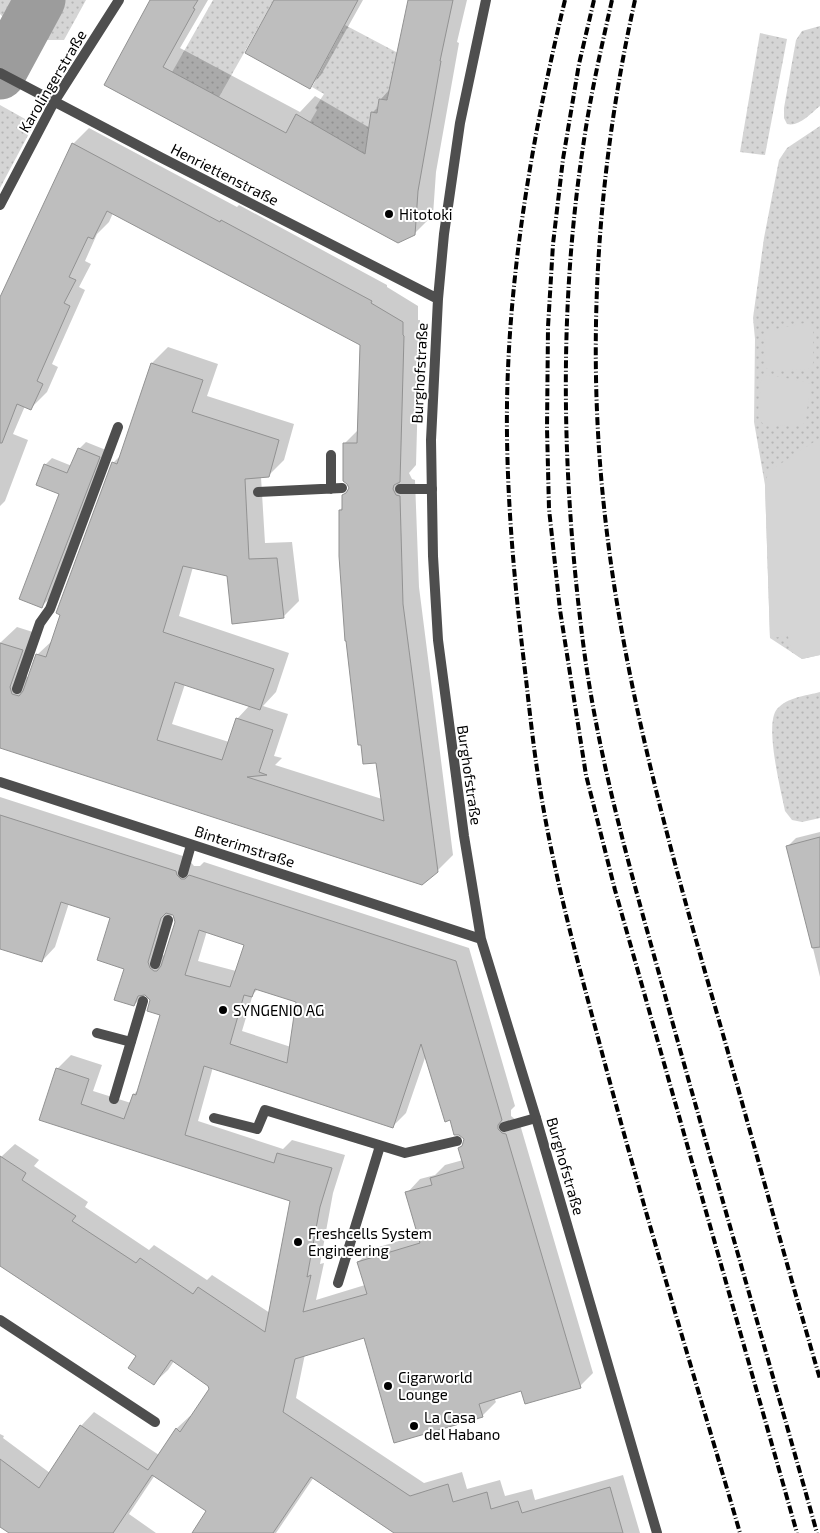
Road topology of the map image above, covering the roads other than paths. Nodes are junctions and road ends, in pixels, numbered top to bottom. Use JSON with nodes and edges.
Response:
{"nodes":[{"id":1,"x":119,"y":0,"type":"edge"},
{"id":2,"x":486,"y":0,"type":"edge"},
{"id":3,"x":0,"y":73,"type":"edge"},
{"id":4,"x":54,"y":102,"type":"junction"},
{"id":5,"x":0,"y":204,"type":"edge"},
{"id":6,"x":438,"y":299,"type":"junction"},
{"id":7,"x":118,"y":427,"type":"dead end"},
{"id":8,"x":331,"y":455,"type":"dead end"},
{"id":9,"x":342,"y":488,"type":"dead end"},
{"id":10,"x":400,"y":488,"type":"dead end"},
{"id":11,"x":331,"y":489,"type":"junction"},
{"id":12,"x":432,"y":489,"type":"junction"},
{"id":13,"x":258,"y":492,"type":"dead end"},
{"id":14,"x":17,"y":689,"type":"dead end"},
{"id":15,"x":0,"y":782,"type":"edge"},
{"id":16,"x":192,"y":845,"type":"junction"},
{"id":17,"x":183,"y":873,"type":"dead end"},
{"id":18,"x":168,"y":920,"type":"dead end"},
{"id":19,"x":482,"y":939,"type":"junction"},
{"id":20,"x":155,"y":964,"type":"dead end"},
{"id":21,"x":143,"y":1001,"type":"dead end"},
{"id":22,"x":97,"y":1032,"type":"dead end"},
{"id":23,"x":131,"y":1042,"type":"junction"},
{"id":24,"x":114,"y":1099,"type":"dead end"},
{"id":25,"x":214,"y":1118,"type":"dead end"},
{"id":26,"x":536,"y":1118,"type":"junction"},
{"id":27,"x":504,"y":1128,"type":"dead end"},
{"id":28,"x":457,"y":1141,"type":"dead end"},
{"id":29,"x":380,"y":1146,"type":"junction"},
{"id":30,"x":338,"y":1283,"type":"dead end"},
{"id":31,"x":0,"y":1320,"type":"edge"},
{"id":32,"x":155,"y":1422,"type":"dead end"},
{"id":33,"x":656,"y":1533,"type":"edge"}],
"edges":[{"from":1,"to":4,"type":"street","name":"Karolingerstraße"},
{"from":2,"to":6,"type":"street","name":"Burghofstraße"},
{"from":3,"to":4,"type":"street","name":"Henriettenstraße"},
{"from":4,"to":5,"type":"street","name":"Karolingerstraße"},
{"from":4,"to":6,"type":"street","name":"Henriettenstraße"},
{"from":6,"to":12,"type":"street","name":"Burghofstraße"},
{"from":7,"to":14,"type":"street"},
{"from":8,"to":11,"type":"street"},
{"from":9,"to":11,"type":"street"},
{"from":10,"to":12,"type":"street"},
{"from":11,"to":13,"type":"street"},
{"from":12,"to":19,"type":"street","name":"Burghofstraße"},
{"from":15,"to":16,"type":"street","name":"Binterimstraße"},
{"from":16,"to":17,"type":"street"},
{"from":16,"to":19,"type":"street","name":"Binterimstraße"},
{"from":18,"to":20,"type":"street"},
{"from":19,"to":26,"type":"street","name":"Burghofstraße"},
{"from":21,"to":23,"type":"street"},
{"from":22,"to":23,"type":"street"},
{"from":23,"to":24,"type":"street"},
{"from":25,"to":29,"type":"street"},
{"from":26,"to":27,"type":"street"},
{"from":26,"to":33,"type":"street","name":"Burghofstraße"},
{"from":28,"to":29,"type":"street"},
{"from":29,"to":30,"type":"street"},
{"from":31,"to":32,"type":"street"}]}
